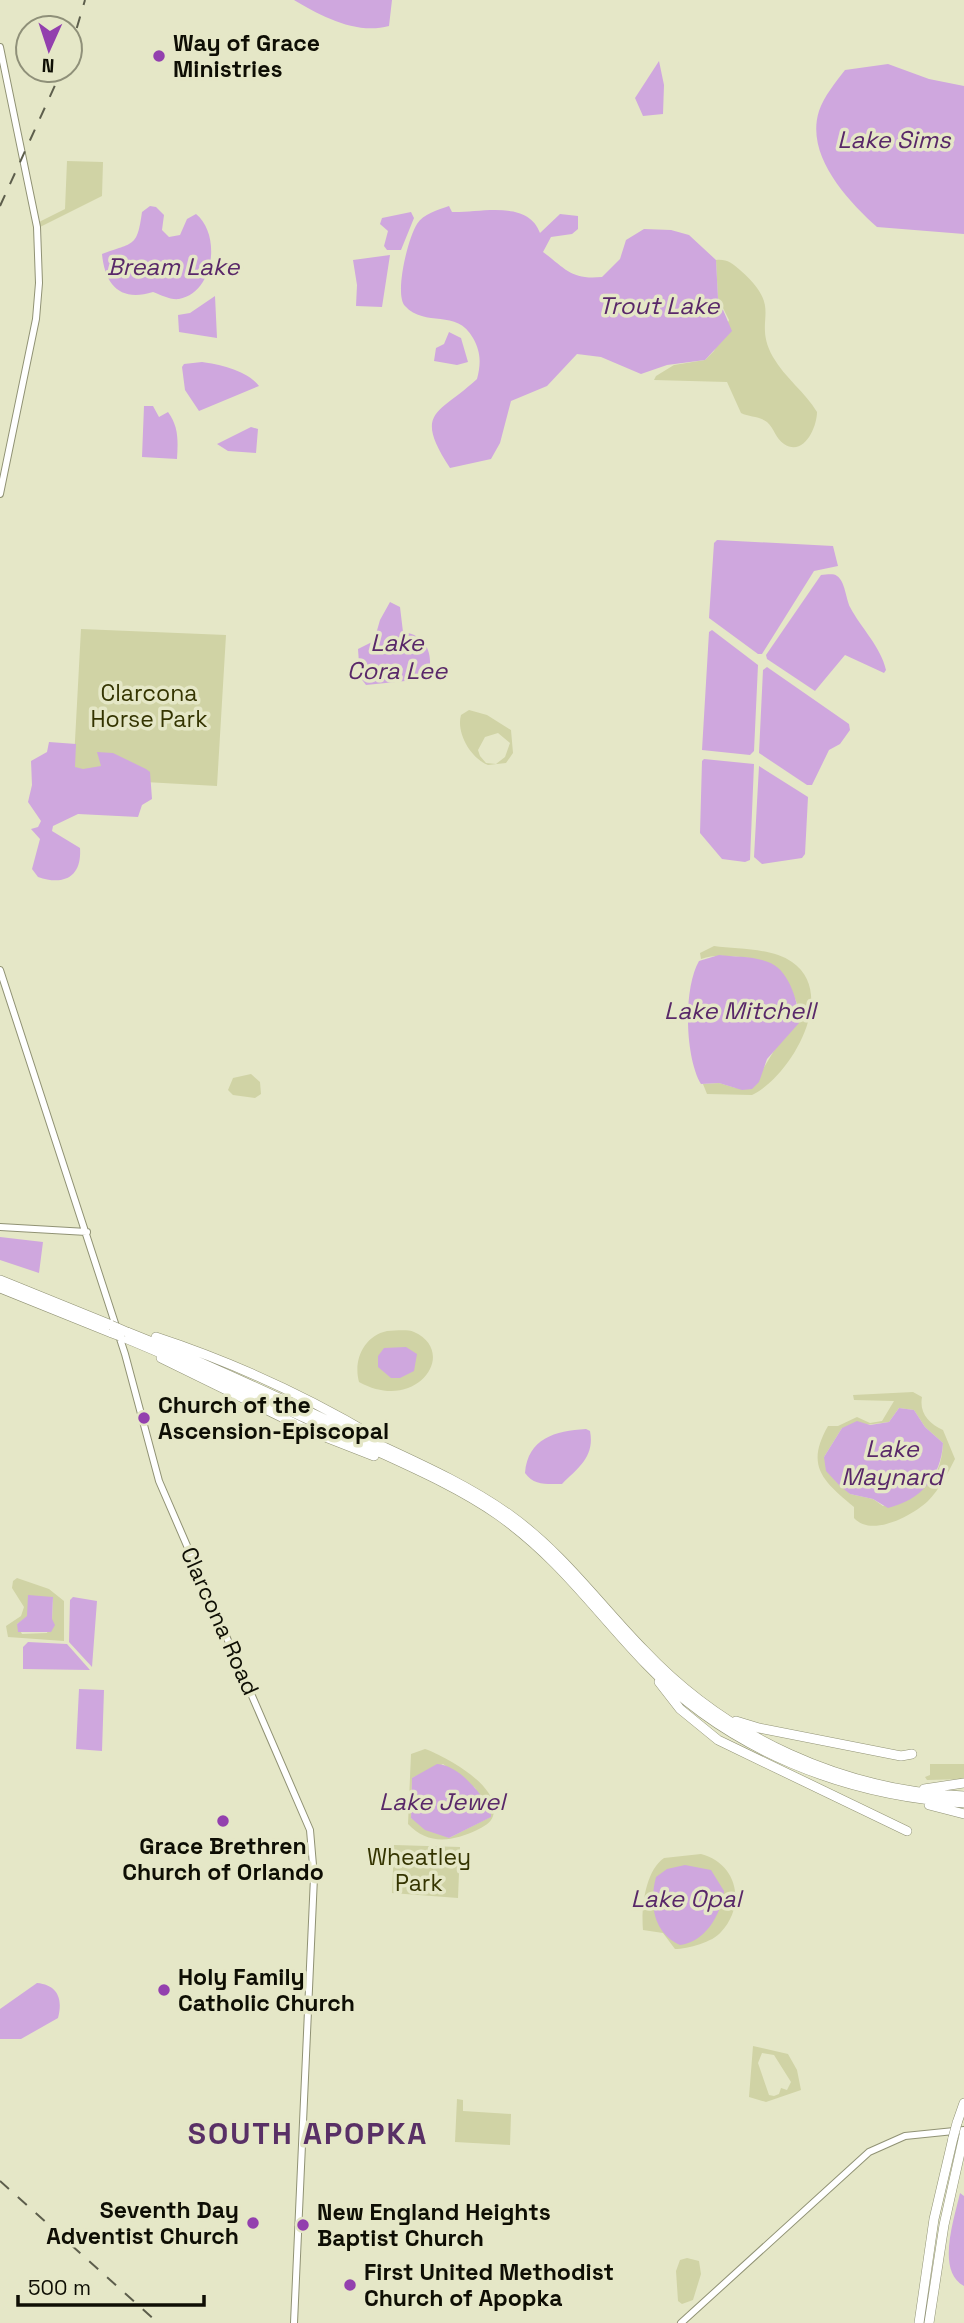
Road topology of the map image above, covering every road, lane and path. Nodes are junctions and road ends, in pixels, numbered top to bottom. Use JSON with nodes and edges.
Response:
{"nodes":[{"id":1,"x":0,"y":47,"type":"edge"},
{"id":2,"x":0,"y":494,"type":"edge"},
{"id":3,"x":0,"y":970,"type":"edge"},
{"id":4,"x":0,"y":1227,"type":"edge"},
{"id":5,"x":87,"y":1232,"type":"junction"},
{"id":6,"x":0,"y":1280,"type":"edge"},
{"id":7,"x":0,"y":1288,"type":"edge"},
{"id":8,"x":121,"y":1333,"type":"junction"},
{"id":9,"x":483,"y":1501,"type":"junction"},
{"id":10,"x":623,"y":1634,"type":"junction"},
{"id":11,"x":648,"y":1666,"type":"junction"},
{"id":12,"x":701,"y":1701,"type":"junction"},
{"id":13,"x":912,"y":1754,"type":"dead end"},
{"id":14,"x":873,"y":1783,"type":"junction"},
{"id":15,"x":964,"y":1783,"type":"edge"},
{"id":16,"x":883,"y":1793,"type":"junction"},
{"id":17,"x":964,"y":1796,"type":"edge"},
{"id":18,"x":964,"y":1803,"type":"edge"},
{"id":19,"x":964,"y":1814,"type":"edge"},
{"id":20,"x":907,"y":1831,"type":"dead end"},
{"id":21,"x":964,"y":2102,"type":"edge"},
{"id":22,"x":960,"y":2133,"type":"edge"},
{"id":23,"x":294,"y":2323,"type":"edge"},
{"id":24,"x":681,"y":2323,"type":"edge"},
{"id":25,"x":919,"y":2323,"type":"edge"},
{"id":26,"x":929,"y":2323,"type":"edge"}],
"edges":[{"from":1,"to":2,"type":"main road"},
{"from":3,"to":5,"type":"main road","name":"Clarcona Road"},
{"from":4,"to":5,"type":"main road"},
{"from":5,"to":23,"type":"main road","name":"Clarcona Road"},
{"from":6,"to":8,"type":"highway"},
{"from":7,"to":8,"type":"highway"},
{"from":8,"to":9,"type":"highway"},
{"from":8,"to":9,"type":"highway"},
{"from":9,"to":10,"type":"highway"},
{"from":10,"to":11,"type":"highway"},
{"from":10,"to":12,"type":"highway"},
{"from":11,"to":16,"type":"highway"},
{"from":11,"to":20,"type":"highway"},
{"from":12,"to":13,"type":"highway"},
{"from":12,"to":14,"type":"highway"},
{"from":14,"to":15,"type":"highway"},
{"from":14,"to":17,"type":"highway"},
{"from":16,"to":18,"type":"highway"},
{"from":16,"to":19,"type":"highway"},
{"from":21,"to":22,"type":"highway"},
{"from":22,"to":24,"type":"main road"},
{"from":22,"to":25,"type":"highway"},
{"from":22,"to":26,"type":"highway"}]}
